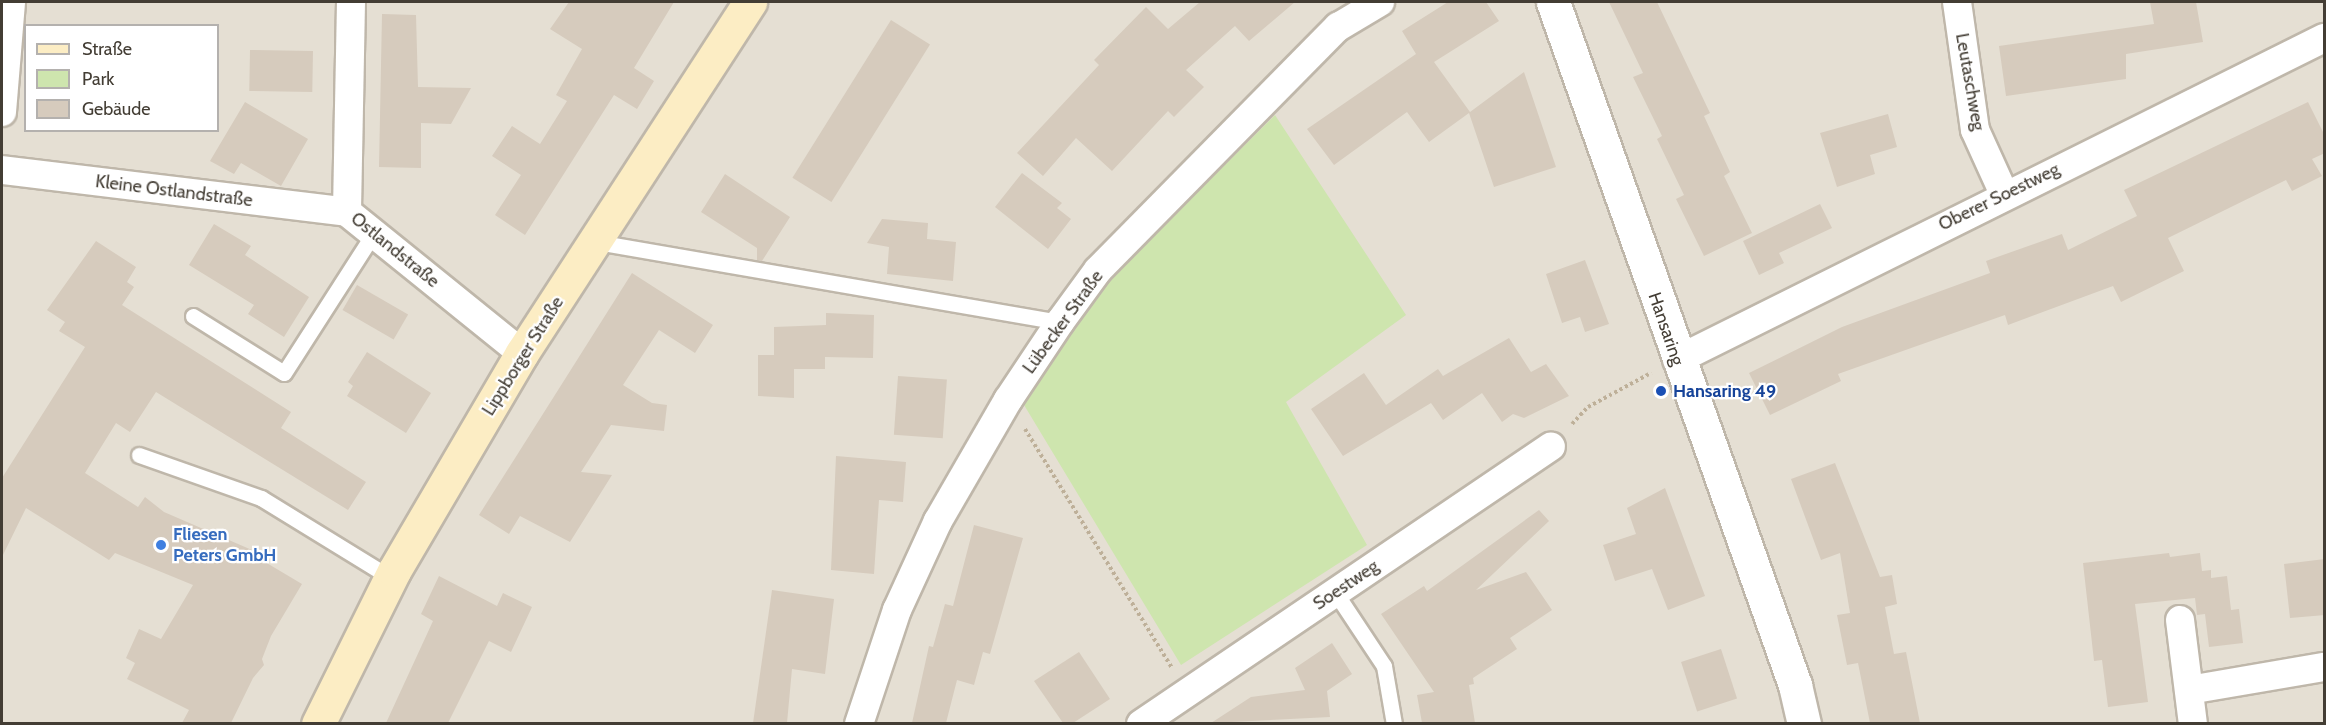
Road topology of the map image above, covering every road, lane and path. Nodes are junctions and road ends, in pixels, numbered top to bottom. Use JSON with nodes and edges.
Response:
{"nodes":[{"id":1,"x":11,"y":2,"type":"edge"},
{"id":2,"x":351,"y":2,"type":"edge"},
{"id":3,"x":750,"y":2,"type":"edge"},
{"id":4,"x":1380,"y":2,"type":"edge"},
{"id":5,"x":1553,"y":2,"type":"edge"},
{"id":6,"x":1957,"y":2,"type":"edge"},
{"id":7,"x":2325,"y":38,"type":"edge"},
{"id":8,"x":2,"y":112,"type":"edge"},
{"id":9,"x":2,"y":170,"type":"edge"},
{"id":10,"x":2004,"y":194,"type":"junction"},
{"id":11,"x":347,"y":212,"type":"junction"},
{"id":12,"x":374,"y":233,"type":"junction"},
{"id":13,"x":596,"y":242,"type":"junction"},
{"id":14,"x":193,"y":316,"type":"dead end"},
{"id":15,"x":1060,"y":322,"type":"junction"},
{"id":16,"x":522,"y":353,"type":"junction"},
{"id":17,"x":1677,"y":360,"type":"junction"},
{"id":18,"x":1008,"y":400,"type":"junction"},
{"id":19,"x":1551,"y":446,"type":"joint"},
{"id":20,"x":139,"y":455,"type":"dead end"},
{"id":21,"x":391,"y":578,"type":"junction"},
{"id":22,"x":1335,"y":592,"type":"junction"},
{"id":23,"x":2180,"y":620,"type":"dead end"},
{"id":24,"x":2325,"y":668,"type":"edge"},
{"id":25,"x":2189,"y":690,"type":"junction"},
{"id":26,"x":1187,"y":692,"type":"junction"},
{"id":27,"x":1152,"y":720,"type":"edge"},
{"id":28,"x":318,"y":723,"type":"edge"},
{"id":29,"x":859,"y":723,"type":"edge"},
{"id":30,"x":1394,"y":723,"type":"edge"},
{"id":31,"x":1804,"y":723,"type":"edge"},
{"id":32,"x":2193,"y":723,"type":"edge"}],
"edges":[{"from":1,"to":8,"type":"street"},
{"from":2,"to":11,"type":"street","name":"Ostlandstraße"},
{"from":3,"to":13,"type":"main road","name":"Lippborger Straße"},
{"from":4,"to":15,"type":"street","name":"Lübecker Straße"},
{"from":5,"to":17,"type":"street","name":"Hansaring"},
{"from":6,"to":10,"type":"street","name":"Leutaschweg"},
{"from":7,"to":10,"type":"street","name":"Oberer Soestweg"},
{"from":9,"to":11,"type":"street","name":"Kleine Ostlandstraße"},
{"from":10,"to":17,"type":"street","name":"Oberer Soestweg"},
{"from":11,"to":12,"type":"street","name":"Ostlandstraße"},
{"from":12,"to":14,"type":"lane"},
{"from":12,"to":16,"type":"street","name":"Ostlandstraße"},
{"from":13,"to":15,"type":"lane"},
{"from":13,"to":16,"type":"main road","name":"Lippborger Straße"},
{"from":15,"to":18,"type":"street","name":"Lübecker Straße"},
{"from":16,"to":21,"type":"main road","name":"Lippborger Straße"},
{"from":17,"to":19,"type":"path"},
{"from":17,"to":31,"type":"street","name":"Hansaring"},
{"from":18,"to":26,"type":"path"},
{"from":18,"to":29,"type":"street","name":"Lübecker Straße"},
{"from":19,"to":22,"type":"street","name":"Soestweg"},
{"from":20,"to":21,"type":"lane"},
{"from":21,"to":28,"type":"main road","name":"Lippborger Straße"},
{"from":22,"to":26,"type":"street","name":"Soestweg"},
{"from":22,"to":30,"type":"lane"},
{"from":23,"to":25,"type":"street"},
{"from":24,"to":25,"type":"street"},
{"from":25,"to":32,"type":"street"},
{"from":26,"to":27,"type":"street","name":"Soestweg"}]}
